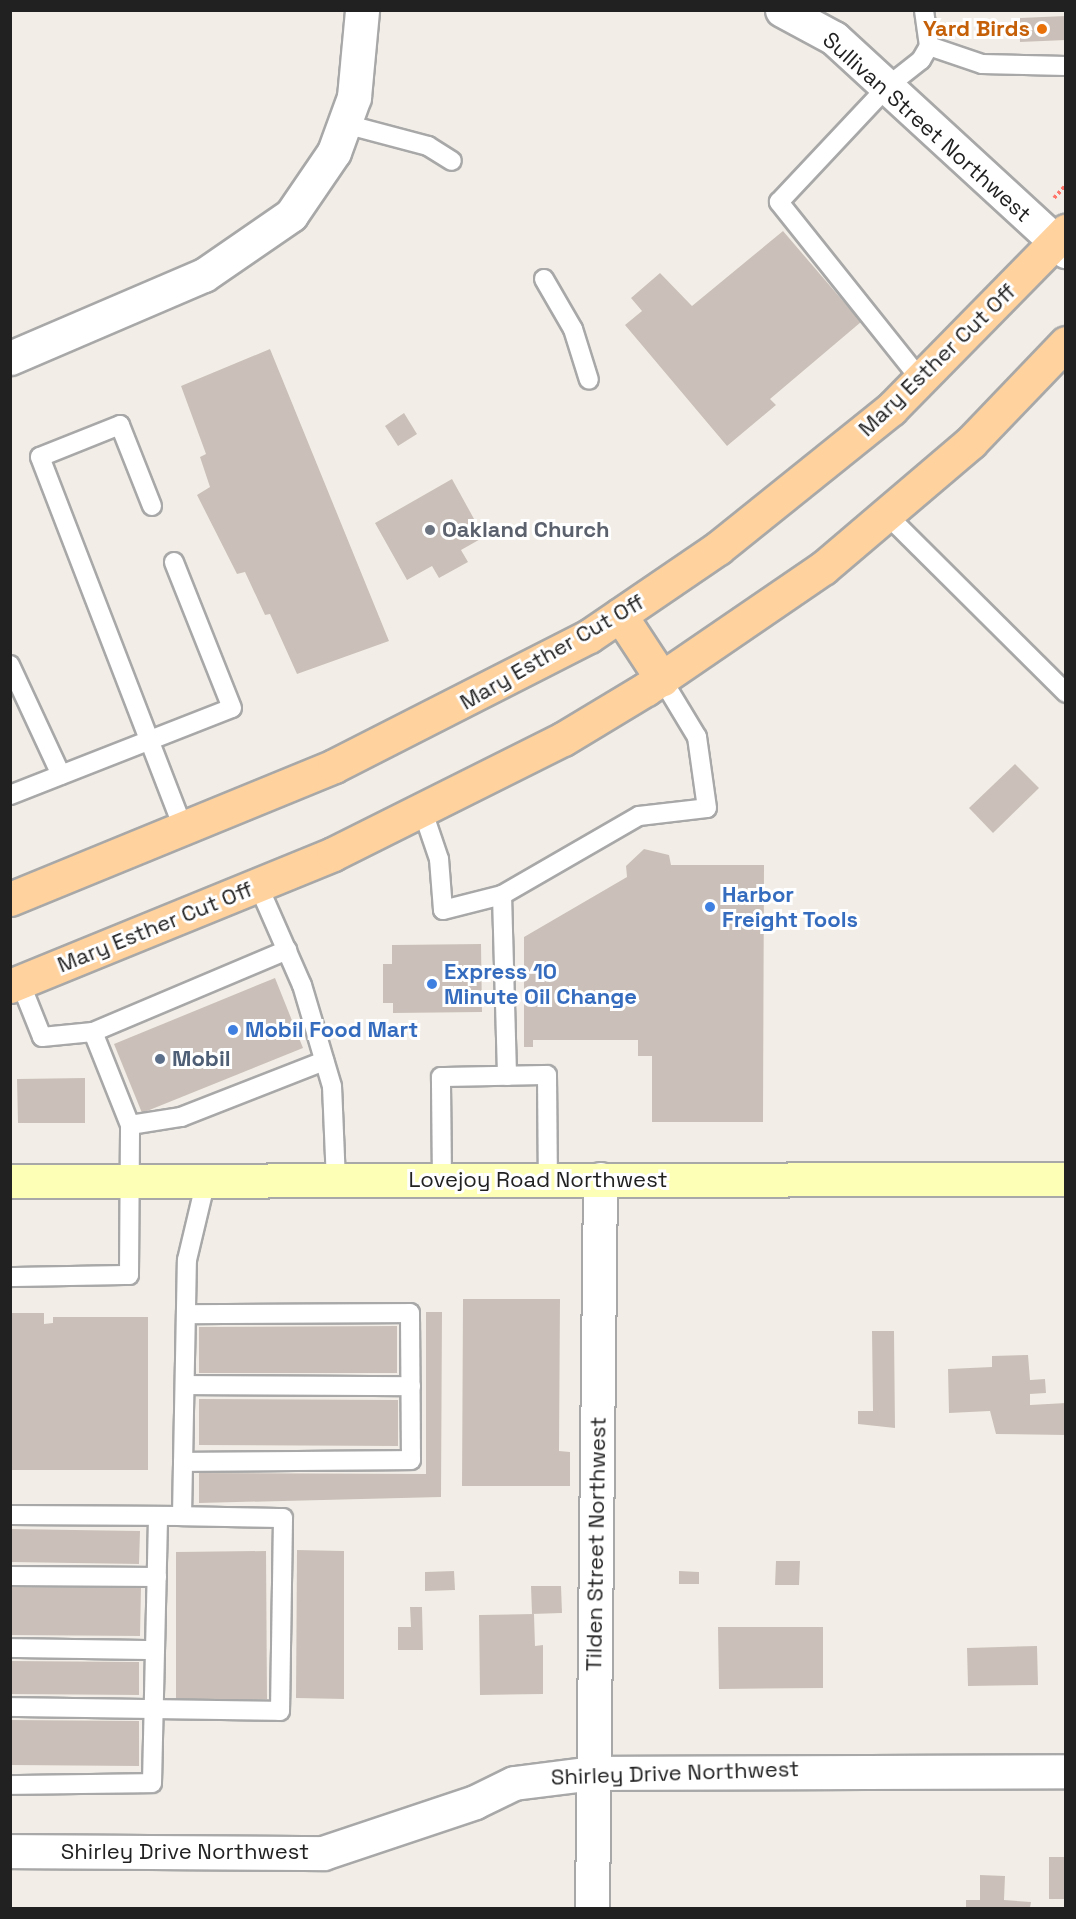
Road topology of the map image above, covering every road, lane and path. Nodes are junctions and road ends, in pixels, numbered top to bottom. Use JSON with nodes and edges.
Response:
{"nodes":[{"id":1,"x":362,"y":10,"type":"edge"},
{"id":2,"x":782,"y":10,"type":"edge"},
{"id":3,"x":924,"y":10,"type":"edge"},
{"id":4,"x":928,"y":46,"type":"junction"},
{"id":5,"x":1065,"y":66,"type":"edge"},
{"id":6,"x":888,"y":86,"type":"junction"},
{"id":7,"x":345,"y":124,"type":"junction"},
{"id":8,"x":452,"y":161,"type":"dead end"},
{"id":9,"x":1065,"y":185,"type":"edge"},
{"id":10,"x":1055,"y":237,"type":"edge"},
{"id":11,"x":544,"y":279,"type":"dead end"},
{"id":12,"x":1065,"y":344,"type":"edge"},
{"id":13,"x":10,"y":357,"type":"edge"},
{"id":14,"x":589,"y":380,"type":"dead end"},
{"id":15,"x":921,"y":380,"type":"junction"},
{"id":16,"x":152,"y":506,"type":"dead end"},
{"id":17,"x":886,"y":514,"type":"junction"},
{"id":18,"x":174,"y":562,"type":"dead end"},
{"id":19,"x":620,"y":615,"type":"junction"},
{"id":20,"x":10,"y":665,"type":"edge"},
{"id":21,"x":662,"y":679,"type":"junction"},
{"id":22,"x":1065,"y":693,"type":"edge"},
{"id":23,"x":149,"y":740,"type":"junction"},
{"id":24,"x":61,"y":775,"type":"junction"},
{"id":25,"x":10,"y":795,"type":"edge"},
{"id":26,"x":423,"y":812,"type":"junction"},
{"id":27,"x":183,"y":828,"type":"junction"},
{"id":28,"x":258,"y":885,"type":"junction"},
{"id":29,"x":502,"y":895,"type":"junction"},
{"id":30,"x":10,"y":899,"type":"edge"},
{"id":31,"x":286,"y":950,"type":"junction"},
{"id":32,"x":15,"y":984,"type":"edge"},
{"id":33,"x":93,"y":1032,"type":"junction"},
{"id":34,"x":324,"y":1061,"type":"junction"},
{"id":35,"x":507,"y":1076,"type":"junction"},
{"id":36,"x":130,"y":1125,"type":"junction"},
{"id":37,"x":600,"y":1179,"type":"junction"},
{"id":38,"x":1065,"y":1179,"type":"edge"},
{"id":39,"x":10,"y":1180,"type":"edge"},
{"id":40,"x":130,"y":1180,"type":"junction"},
{"id":41,"x":206,"y":1180,"type":"junction"},
{"id":42,"x":336,"y":1180,"type":"junction"},
{"id":43,"x":442,"y":1180,"type":"junction"},
{"id":44,"x":549,"y":1180,"type":"junction"},
{"id":45,"x":10,"y":1277,"type":"edge"},
{"id":46,"x":186,"y":1314,"type":"junction"},
{"id":47,"x":184,"y":1385,"type":"junction"},
{"id":48,"x":411,"y":1386,"type":"junction"},
{"id":49,"x":183,"y":1462,"type":"junction"},
{"id":50,"x":10,"y":1515,"type":"edge"},
{"id":51,"x":182,"y":1516,"type":"junction"},
{"id":52,"x":158,"y":1517,"type":"junction"},
{"id":53,"x":10,"y":1576,"type":"edge"},
{"id":54,"x":157,"y":1577,"type":"junction"},
{"id":55,"x":10,"y":1648,"type":"edge"},
{"id":56,"x":155,"y":1650,"type":"junction"},
{"id":57,"x":10,"y":1707,"type":"edge"},
{"id":58,"x":153,"y":1708,"type":"junction"},
{"id":59,"x":1065,"y":1771,"type":"edge"},
{"id":60,"x":594,"y":1773,"type":"junction"},
{"id":61,"x":10,"y":1785,"type":"edge"},
{"id":62,"x":10,"y":1851,"type":"edge"},
{"id":63,"x":592,"y":1908,"type":"edge"}],
"edges":[{"from":1,"to":7,"type":"street"},
{"from":2,"to":6,"type":"street","name":"Sullivan Street Northwest"},
{"from":3,"to":4,"type":"lane"},
{"from":4,"to":5,"type":"lane"},
{"from":4,"to":6,"type":"lane"},
{"from":6,"to":10,"type":"street","name":"Sullivan Street Northwest"},
{"from":6,"to":15,"type":"lane"},
{"from":7,"to":8,"type":"lane"},
{"from":7,"to":13,"type":"street"},
{"from":9,"to":10,"type":"path"},
{"from":10,"to":15,"type":"main road","name":"Mary Esther Cut Off"},
{"from":11,"to":14,"type":"lane"},
{"from":12,"to":17,"type":"main road","name":"Mary Esther Cut Off"},
{"from":15,"to":19,"type":"main road","name":"Mary Esther Cut Off"},
{"from":16,"to":23,"type":"lane"},
{"from":17,"to":21,"type":"main road","name":"Mary Esther Cut Off"},
{"from":17,"to":22,"type":"lane"},
{"from":18,"to":23,"type":"lane"},
{"from":19,"to":21,"type":"main road"},
{"from":19,"to":27,"type":"main road","name":"Mary Esther Cut Off"},
{"from":20,"to":24,"type":"lane"},
{"from":21,"to":26,"type":"main road","name":"Mary Esther Cut Off"},
{"from":21,"to":29,"type":"lane"},
{"from":23,"to":24,"type":"lane"},
{"from":23,"to":27,"type":"lane"},
{"from":24,"to":25,"type":"lane"},
{"from":26,"to":28,"type":"main road","name":"Mary Esther Cut Off"},
{"from":26,"to":29,"type":"lane"},
{"from":27,"to":30,"type":"main road","name":"Mary Esther Cut Off"},
{"from":28,"to":31,"type":"lane"},
{"from":28,"to":32,"type":"main road","name":"Mary Esther Cut Off"},
{"from":29,"to":35,"type":"lane"},
{"from":31,"to":33,"type":"lane"},
{"from":31,"to":34,"type":"lane"},
{"from":32,"to":33,"type":"lane"},
{"from":33,"to":36,"type":"lane"},
{"from":34,"to":36,"type":"lane"},
{"from":34,"to":42,"type":"lane"},
{"from":35,"to":43,"type":"lane"},
{"from":35,"to":44,"type":"lane"},
{"from":36,"to":40,"type":"lane"},
{"from":37,"to":38,"type":"street","name":"Lovejoy Road Northwest"},
{"from":37,"to":44,"type":"street","name":"Lovejoy Road Northwest"},
{"from":37,"to":60,"type":"street","name":"Tilden Street Northwest"},
{"from":39,"to":40,"type":"street","name":"Lovejoy Road Northwest"},
{"from":40,"to":41,"type":"street","name":"Lovejoy Road Northwest"},
{"from":40,"to":45,"type":"lane"},
{"from":41,"to":42,"type":"street","name":"Lovejoy Road Northwest"},
{"from":41,"to":46,"type":"lane"},
{"from":42,"to":43,"type":"street","name":"Lovejoy Road Northwest"},
{"from":43,"to":44,"type":"street","name":"Lovejoy Road Northwest"},
{"from":46,"to":47,"type":"lane"},
{"from":46,"to":48,"type":"lane"},
{"from":47,"to":48,"type":"lane"},
{"from":47,"to":49,"type":"lane"},
{"from":48,"to":49,"type":"lane"},
{"from":49,"to":51,"type":"lane"},
{"from":50,"to":52,"type":"lane"},
{"from":51,"to":52,"type":"lane"},
{"from":51,"to":58,"type":"lane"},
{"from":52,"to":54,"type":"lane"},
{"from":53,"to":54,"type":"lane"},
{"from":54,"to":56,"type":"lane"},
{"from":55,"to":56,"type":"lane"},
{"from":56,"to":58,"type":"lane"},
{"from":57,"to":58,"type":"lane"},
{"from":58,"to":61,"type":"lane"},
{"from":59,"to":60,"type":"street","name":"Shirley Drive Northwest"},
{"from":60,"to":62,"type":"street","name":"Shirley Drive Northwest"},
{"from":60,"to":63,"type":"street","name":"Tilden Street Northwest"}]}
